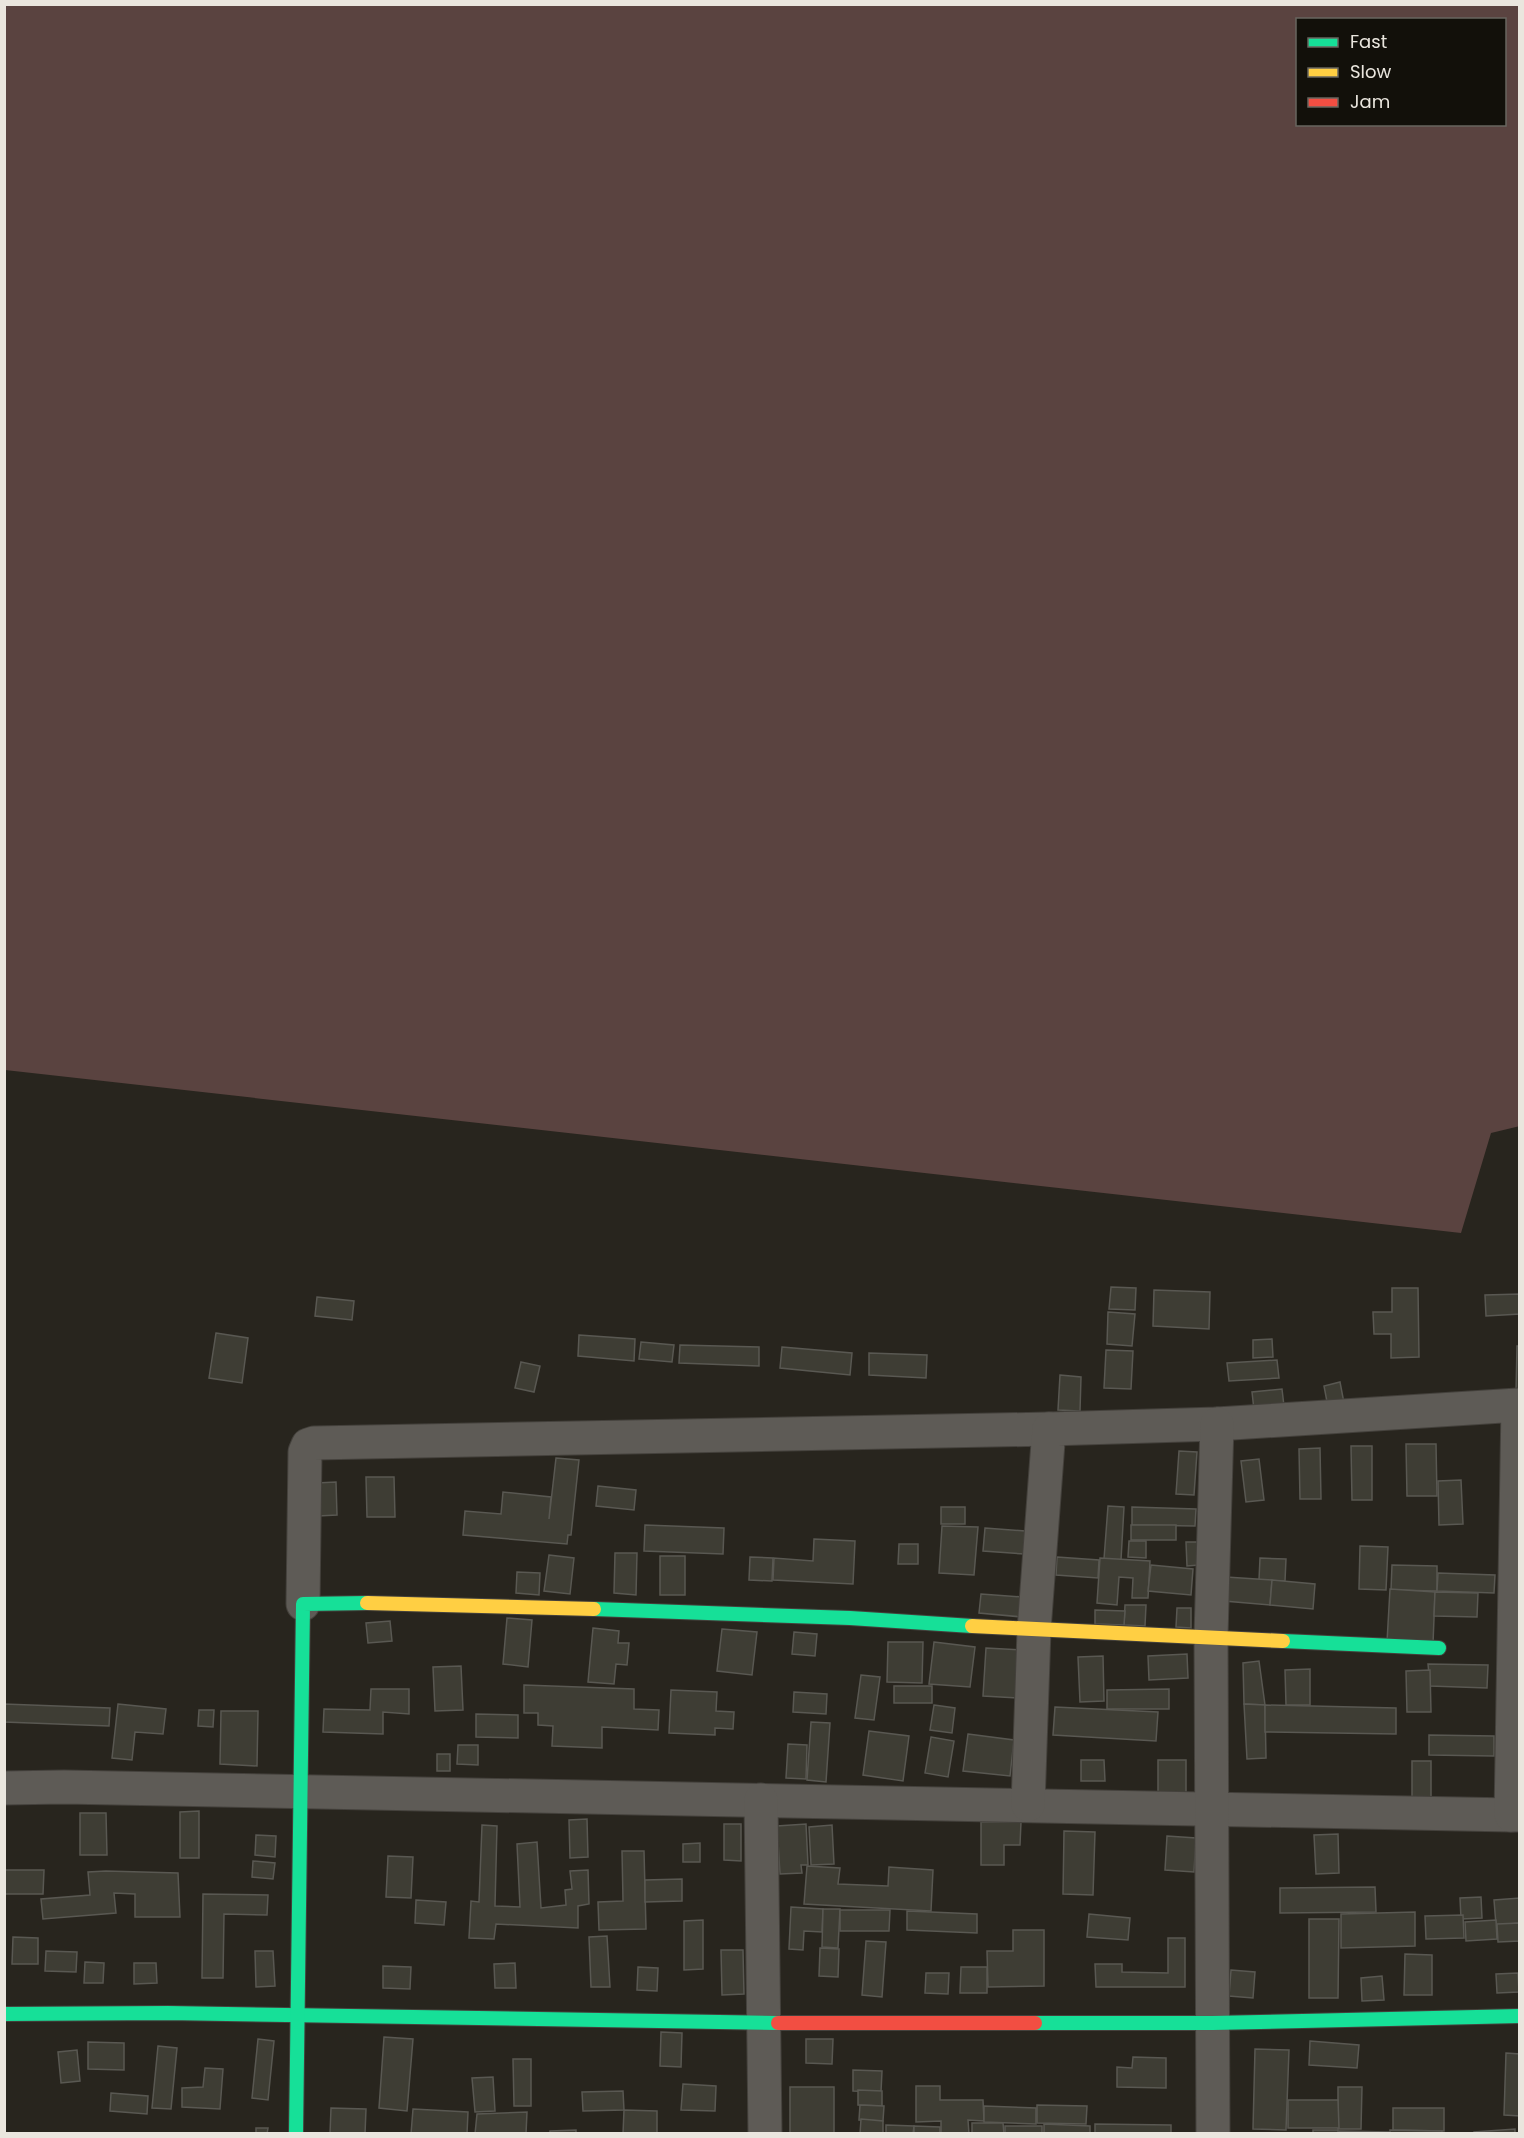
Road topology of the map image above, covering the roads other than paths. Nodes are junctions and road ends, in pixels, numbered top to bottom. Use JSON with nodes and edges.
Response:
{"nodes":[{"id":1,"x":1519,"y":1405,"type":"edge"},
{"id":2,"x":1217,"y":1424,"type":"junction"},
{"id":3,"x":1049,"y":1429,"type":"junction"},
{"id":4,"x":303,"y":1604,"type":"junction"},
{"id":5,"x":1034,"y":1630,"type":"junction"},
{"id":6,"x":1211,"y":1636,"type":"junction"},
{"id":7,"x":1439,"y":1648,"type":"dead end"},
{"id":8,"x":4,"y":1788,"type":"edge"},
{"id":9,"x":302,"y":1791,"type":"junction"},
{"id":10,"x":761,"y":1800,"type":"junction"},
{"id":11,"x":1028,"y":1805,"type":"junction"},
{"id":12,"x":1211,"y":1810,"type":"junction"},
{"id":13,"x":1515,"y":1815,"type":"edge"},
{"id":14,"x":4,"y":2014,"type":"edge"},
{"id":15,"x":298,"y":2015,"type":"junction"},
{"id":16,"x":1520,"y":2016,"type":"edge"},
{"id":17,"x":763,"y":2023,"type":"junction"},
{"id":18,"x":1212,"y":2023,"type":"junction"},
{"id":19,"x":296,"y":2133,"type":"edge"},
{"id":20,"x":765,"y":2133,"type":"edge"},
{"id":21,"x":1213,"y":2133,"type":"edge"}],
"edges":[{"from":1,"to":2,"type":"street"},
{"from":1,"to":13,"type":"street"},
{"from":2,"to":3,"type":"street"},
{"from":2,"to":6,"type":"street"},
{"from":3,"to":4,"type":"street"},
{"from":3,"to":5,"type":"street"},
{"from":4,"to":5,"type":"street"},
{"from":4,"to":9,"type":"street"},
{"from":5,"to":6,"type":"street"},
{"from":5,"to":11,"type":"street"},
{"from":6,"to":7,"type":"street"},
{"from":6,"to":12,"type":"street"},
{"from":8,"to":9,"type":"street"},
{"from":9,"to":10,"type":"street"},
{"from":9,"to":15,"type":"street"},
{"from":10,"to":11,"type":"street"},
{"from":10,"to":17,"type":"street"},
{"from":11,"to":12,"type":"street"},
{"from":12,"to":13,"type":"street"},
{"from":12,"to":18,"type":"street"},
{"from":14,"to":15,"type":"street"},
{"from":15,"to":17,"type":"street"},
{"from":15,"to":19,"type":"street"},
{"from":16,"to":18,"type":"street"},
{"from":17,"to":18,"type":"street"},
{"from":17,"to":20,"type":"street"},
{"from":18,"to":21,"type":"street"}]}
